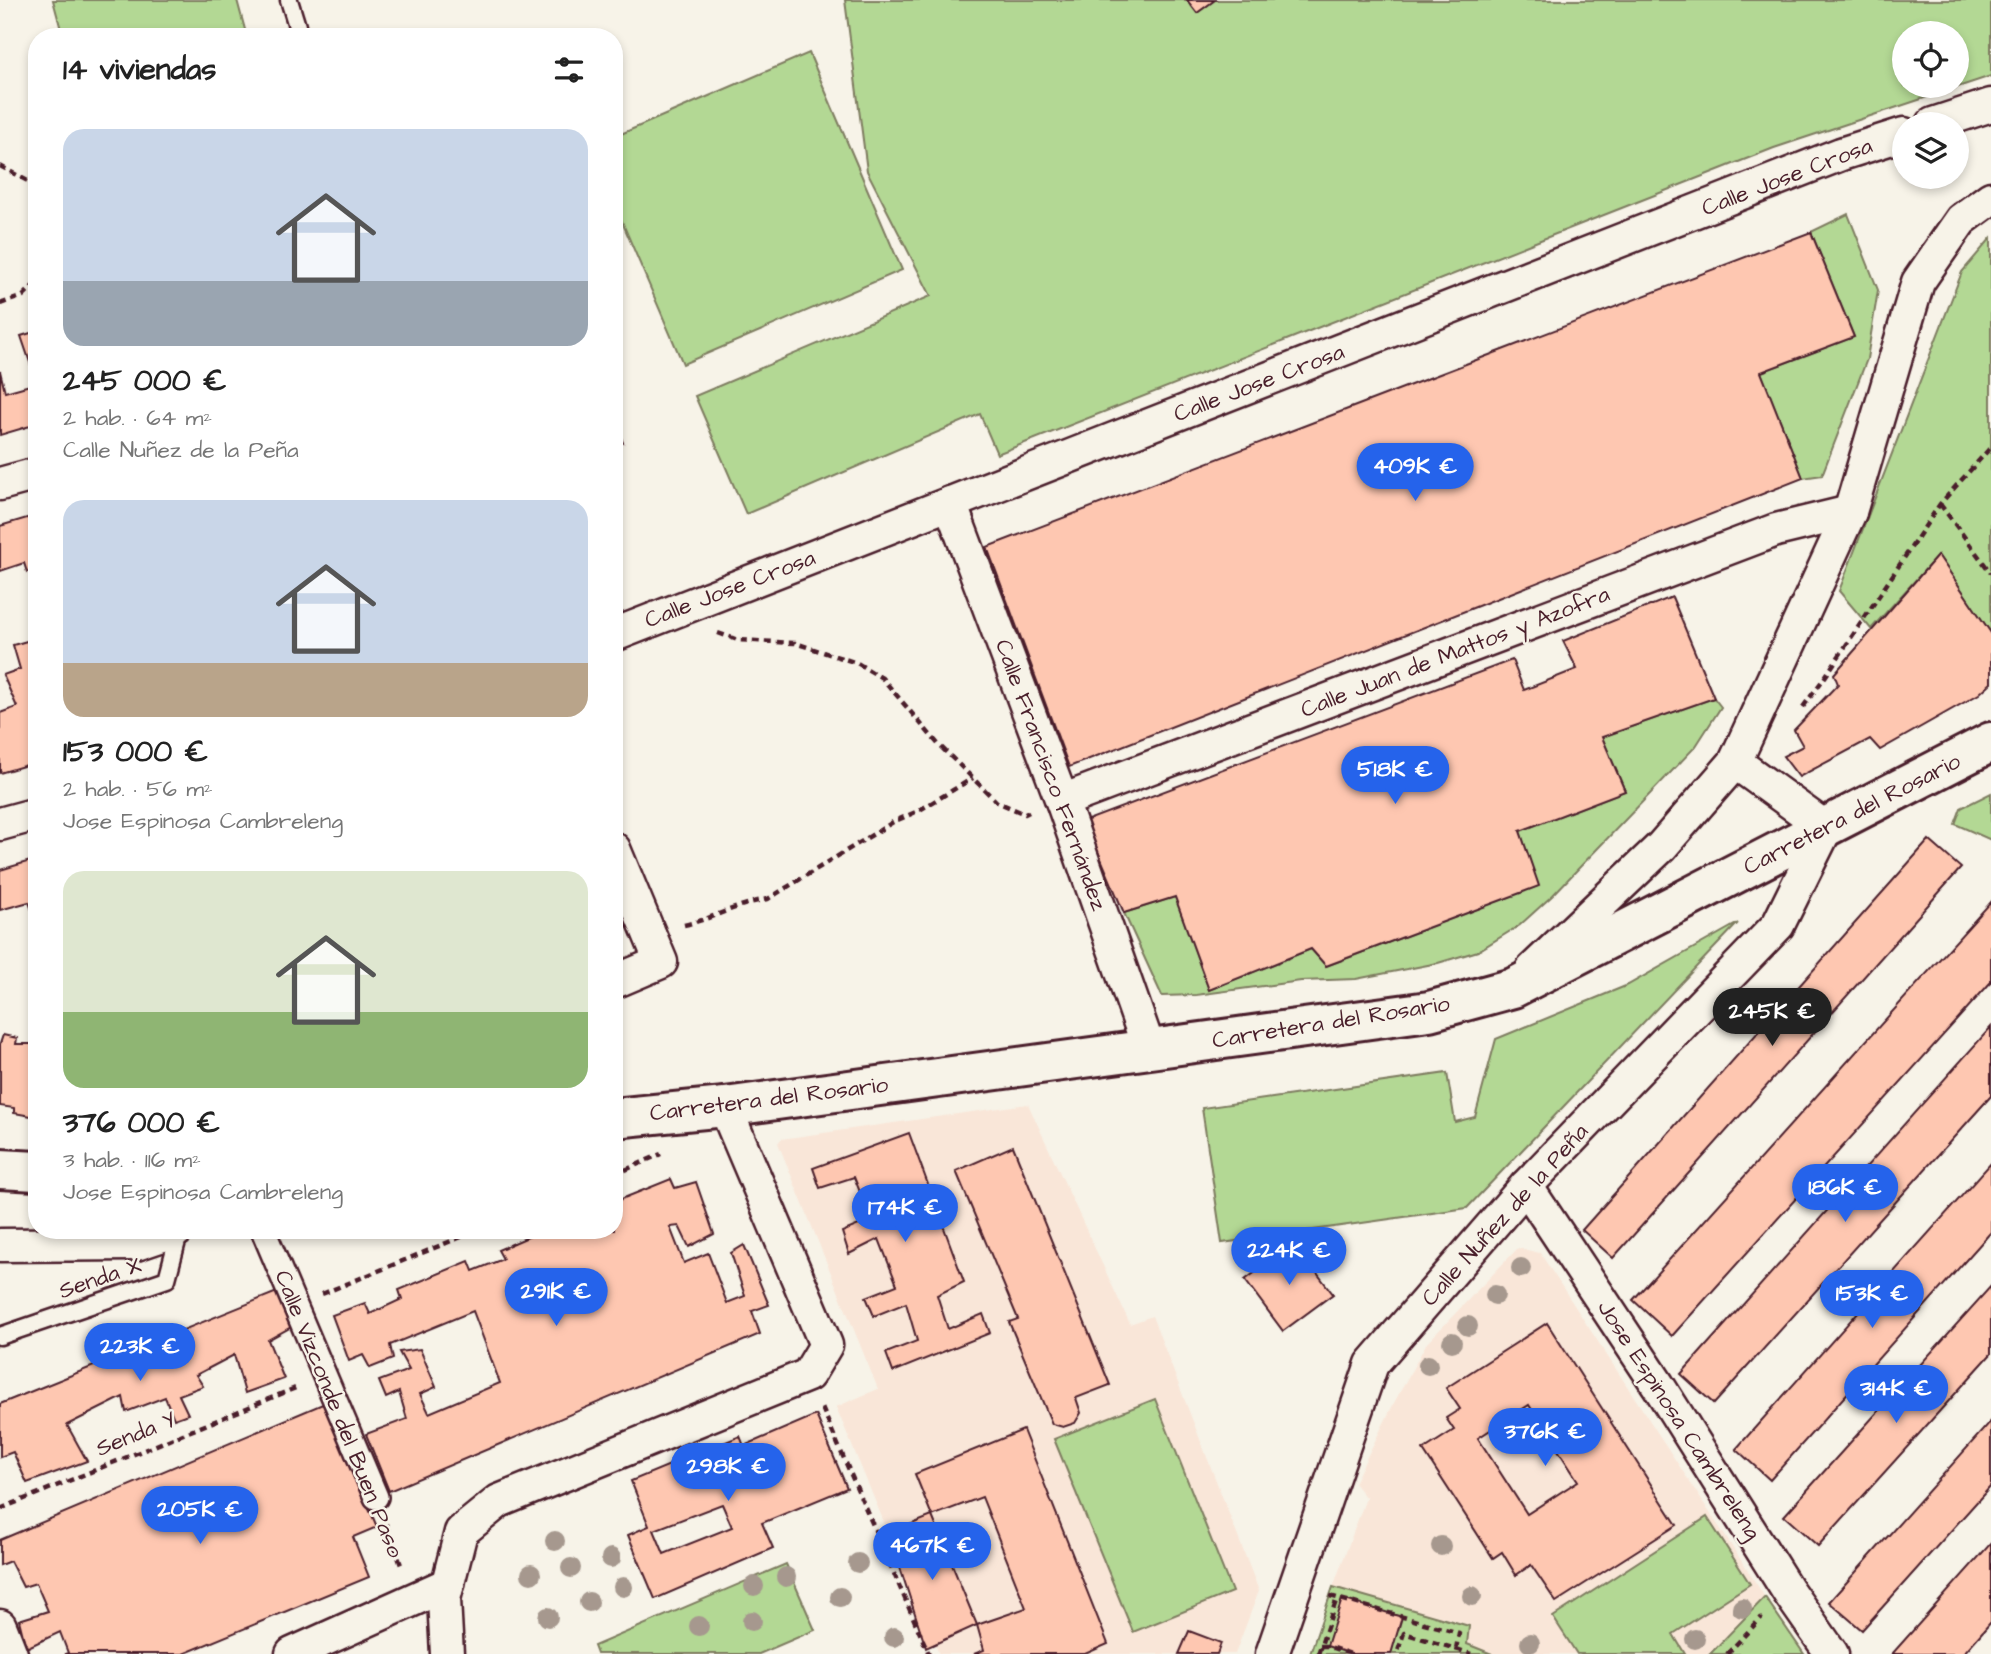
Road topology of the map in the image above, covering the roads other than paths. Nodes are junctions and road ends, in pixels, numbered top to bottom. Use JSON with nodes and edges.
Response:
{"nodes":[{"id":1,"x":289,"y":0,"type":"edge"},
{"id":2,"x":296,"y":28,"type":"edge"},
{"id":3,"x":1991,"y":106,"type":"edge"},
{"id":4,"x":1969,"y":113,"type":"edge"},
{"id":5,"x":1892,"y":138,"type":"edge"},
{"id":6,"x":1991,"y":198,"type":"edge"},
{"id":7,"x":28,"y":476,"type":"edge"},
{"id":8,"x":0,"y":484,"type":"edge"},
{"id":9,"x":950,"y":503,"type":"junction"},
{"id":10,"x":1850,"y":512,"type":"junction"},
{"id":11,"x":623,"y":632,"type":"edge"},
{"id":12,"x":1991,"y":742,"type":"edge"},
{"id":13,"x":1735,"y":762,"type":"junction"},
{"id":14,"x":1062,"y":801,"type":"junction"},
{"id":15,"x":28,"y":816,"type":"edge"},
{"id":16,"x":0,"y":824,"type":"edge"},
{"id":17,"x":1826,"y":828,"type":"junction"},
{"id":18,"x":623,"y":871,"type":"edge"},
{"id":19,"x":623,"y":975,"type":"edge"},
{"id":20,"x":1513,"y":988,"type":"junction"},
{"id":21,"x":1149,"y":1049,"type":"junction"},
{"id":22,"x":725,"y":1107,"type":"junction"},
{"id":23,"x":623,"y":1117,"type":"edge"},
{"id":24,"x":0,"y":1169,"type":"edge"},
{"id":25,"x":28,"y":1171,"type":"edge"},
{"id":26,"x":1526,"y":1186,"type":"junction"},
{"id":27,"x":151,"y":1239,"type":"edge"},
{"id":28,"x":177,"y":1239,"type":"edge"},
{"id":29,"x":267,"y":1239,"type":"edge"},
{"id":30,"x":0,"y":1245,"type":"edge"},
{"id":31,"x":0,"y":1336,"type":"edge"},
{"id":32,"x":376,"y":1497,"type":"road end"},
{"id":33,"x":448,"y":1584,"type":"junction"},
{"id":34,"x":0,"y":1626,"type":"edge"},
{"id":35,"x":12,"y":1654,"type":"edge"},
{"id":36,"x":292,"y":1654,"type":"edge"},
{"id":37,"x":447,"y":1654,"type":"edge"},
{"id":38,"x":1272,"y":1654,"type":"edge"},
{"id":39,"x":1832,"y":1654,"type":"edge"}],
"edges":[{"from":1,"to":2,"type":"lane"},
{"from":3,"to":4,"type":"street"},
{"from":5,"to":9,"type":"street","name":"Calle Jose Crosa"},
{"from":6,"to":10,"type":"street"},
{"from":7,"to":8,"type":"street"},
{"from":9,"to":11,"type":"street","name":"Calle Jose Crosa"},
{"from":9,"to":14,"type":"street","name":"Calle Francisco Fernández"},
{"from":10,"to":13,"type":"street"},
{"from":10,"to":14,"type":"street","name":"Calle Juan de Mattos y Azofra"},
{"from":12,"to":17,"type":"main road","name":"Carretera del Rosario"},
{"from":13,"to":17,"type":"street"},
{"from":13,"to":20,"type":"street"},
{"from":14,"to":21,"type":"street","name":"Calle Francisco Fernández"},
{"from":15,"to":16,"type":"street"},
{"from":17,"to":20,"type":"main road","name":"Carretera del Rosario"},
{"from":17,"to":26,"type":"street","name":"Calle Nuñez de la Peña"},
{"from":18,"to":19,"type":"street"},
{"from":20,"to":21,"type":"main road","name":"Carretera del Rosario"},
{"from":21,"to":22,"type":"main road","name":"Carretera del Rosario"},
{"from":22,"to":23,"type":"main road","name":"Carretera del Rosario"},
{"from":22,"to":33,"type":"street"},
{"from":24,"to":25,"type":"main road"},
{"from":26,"to":38,"type":"street","name":"Calle Nuñez de la Peña"},
{"from":26,"to":39,"type":"street","name":"Jose Espinosa Cambreleng"},
{"from":27,"to":30,"type":"street"},
{"from":28,"to":31,"type":"lane","name":"Senda X"},
{"from":29,"to":32,"type":"street","name":"Calle Vizconde del Buen Paso"},
{"from":33,"to":36,"type":"street"},
{"from":33,"to":37,"type":"street"},
{"from":34,"to":35,"type":"street"}]}
